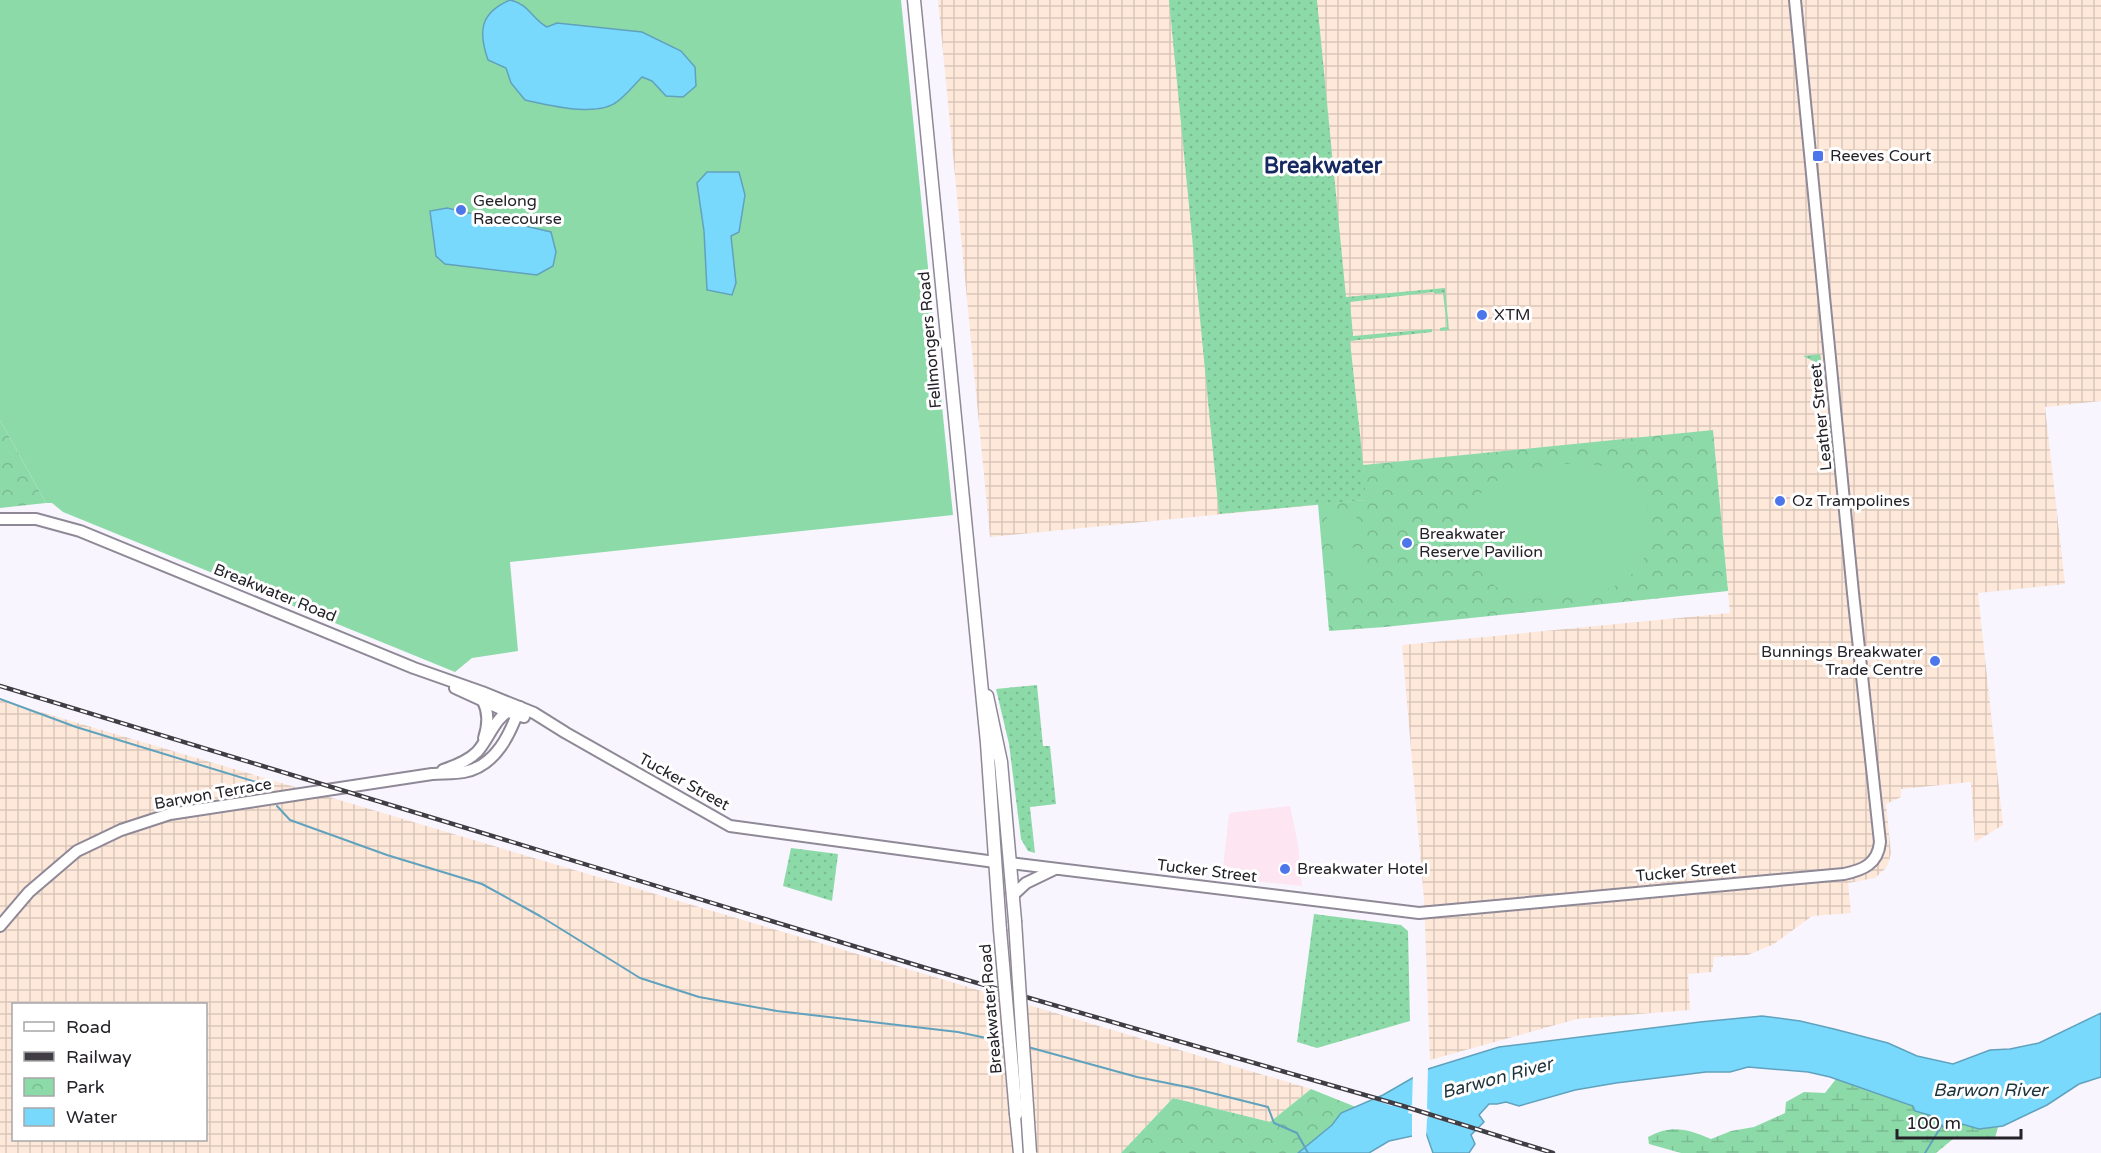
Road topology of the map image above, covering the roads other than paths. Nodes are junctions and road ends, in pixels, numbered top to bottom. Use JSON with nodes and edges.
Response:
{"nodes":[{"id":1,"x":914,"y":0,"type":"edge"},
{"id":2,"x":1795,"y":0,"type":"edge"},
{"id":3,"x":0,"y":519,"type":"edge"},
{"id":4,"x":431,"y":675,"type":"joint"},
{"id":5,"x":980,"y":678,"type":"junction"},
{"id":6,"x":465,"y":689,"type":"junction"},
{"id":7,"x":483,"y":701,"type":"junction"},
{"id":8,"x":522,"y":712,"type":"junction"},
{"id":9,"x":477,"y":752,"type":"junction"},
{"id":10,"x":432,"y":774,"type":"junction"},
{"id":11,"x":995,"y":862,"type":"junction"},
{"id":12,"x":1010,"y":863,"type":"junction"},
{"id":13,"x":1870,"y":864,"type":"joint"},
{"id":14,"x":1055,"y":869,"type":"junction"},
{"id":15,"x":1013,"y":895,"type":"junction"},
{"id":16,"x":0,"y":926,"type":"edge"},
{"id":17,"x":1020,"y":1153,"type":"edge"},
{"id":18,"x":1030,"y":1153,"type":"edge"}],
"edges":[{"from":1,"to":5,"type":"main road","name":"Fellmongers Road"},
{"from":2,"to":13,"type":"street","name":"Leather Street"},
{"from":3,"to":4,"type":"street","name":"Breakwater Road"},
{"from":4,"to":6,"type":"street","name":"Tucker Street"},
{"from":5,"to":11,"type":"main road","name":"Fellmongers Road"},
{"from":5,"to":12,"type":"main road","name":"Fellmongers Road"},
{"from":6,"to":7,"type":"street","name":"Tucker Street"},
{"from":6,"to":8,"type":"street"},
{"from":7,"to":8,"type":"street","name":"Tucker Street"},
{"from":7,"to":9,"type":"street"},
{"from":8,"to":9,"type":"street","name":"Barwon Terrace"},
{"from":8,"to":10,"type":"street","name":"Barwon Terrace"},
{"from":8,"to":11,"type":"street","name":"Tucker Street"},
{"from":9,"to":10,"type":"street","name":"Barwon Terrace"},
{"from":10,"to":16,"type":"street","name":"Barwon Terrace"},
{"from":11,"to":12,"type":"main road","name":"Tucker Street"},
{"from":11,"to":17,"type":"main road","name":"Breakwater Road","bridge":true},
{"from":12,"to":14,"type":"street","name":"Tucker Street"},
{"from":12,"to":15,"type":"main road","name":"Breakwater Road"},
{"from":13,"to":14,"type":"street","name":"Tucker Street"},
{"from":14,"to":15,"type":"street"},
{"from":15,"to":18,"type":"main road","name":"Breakwater Road","bridge":true}]}
